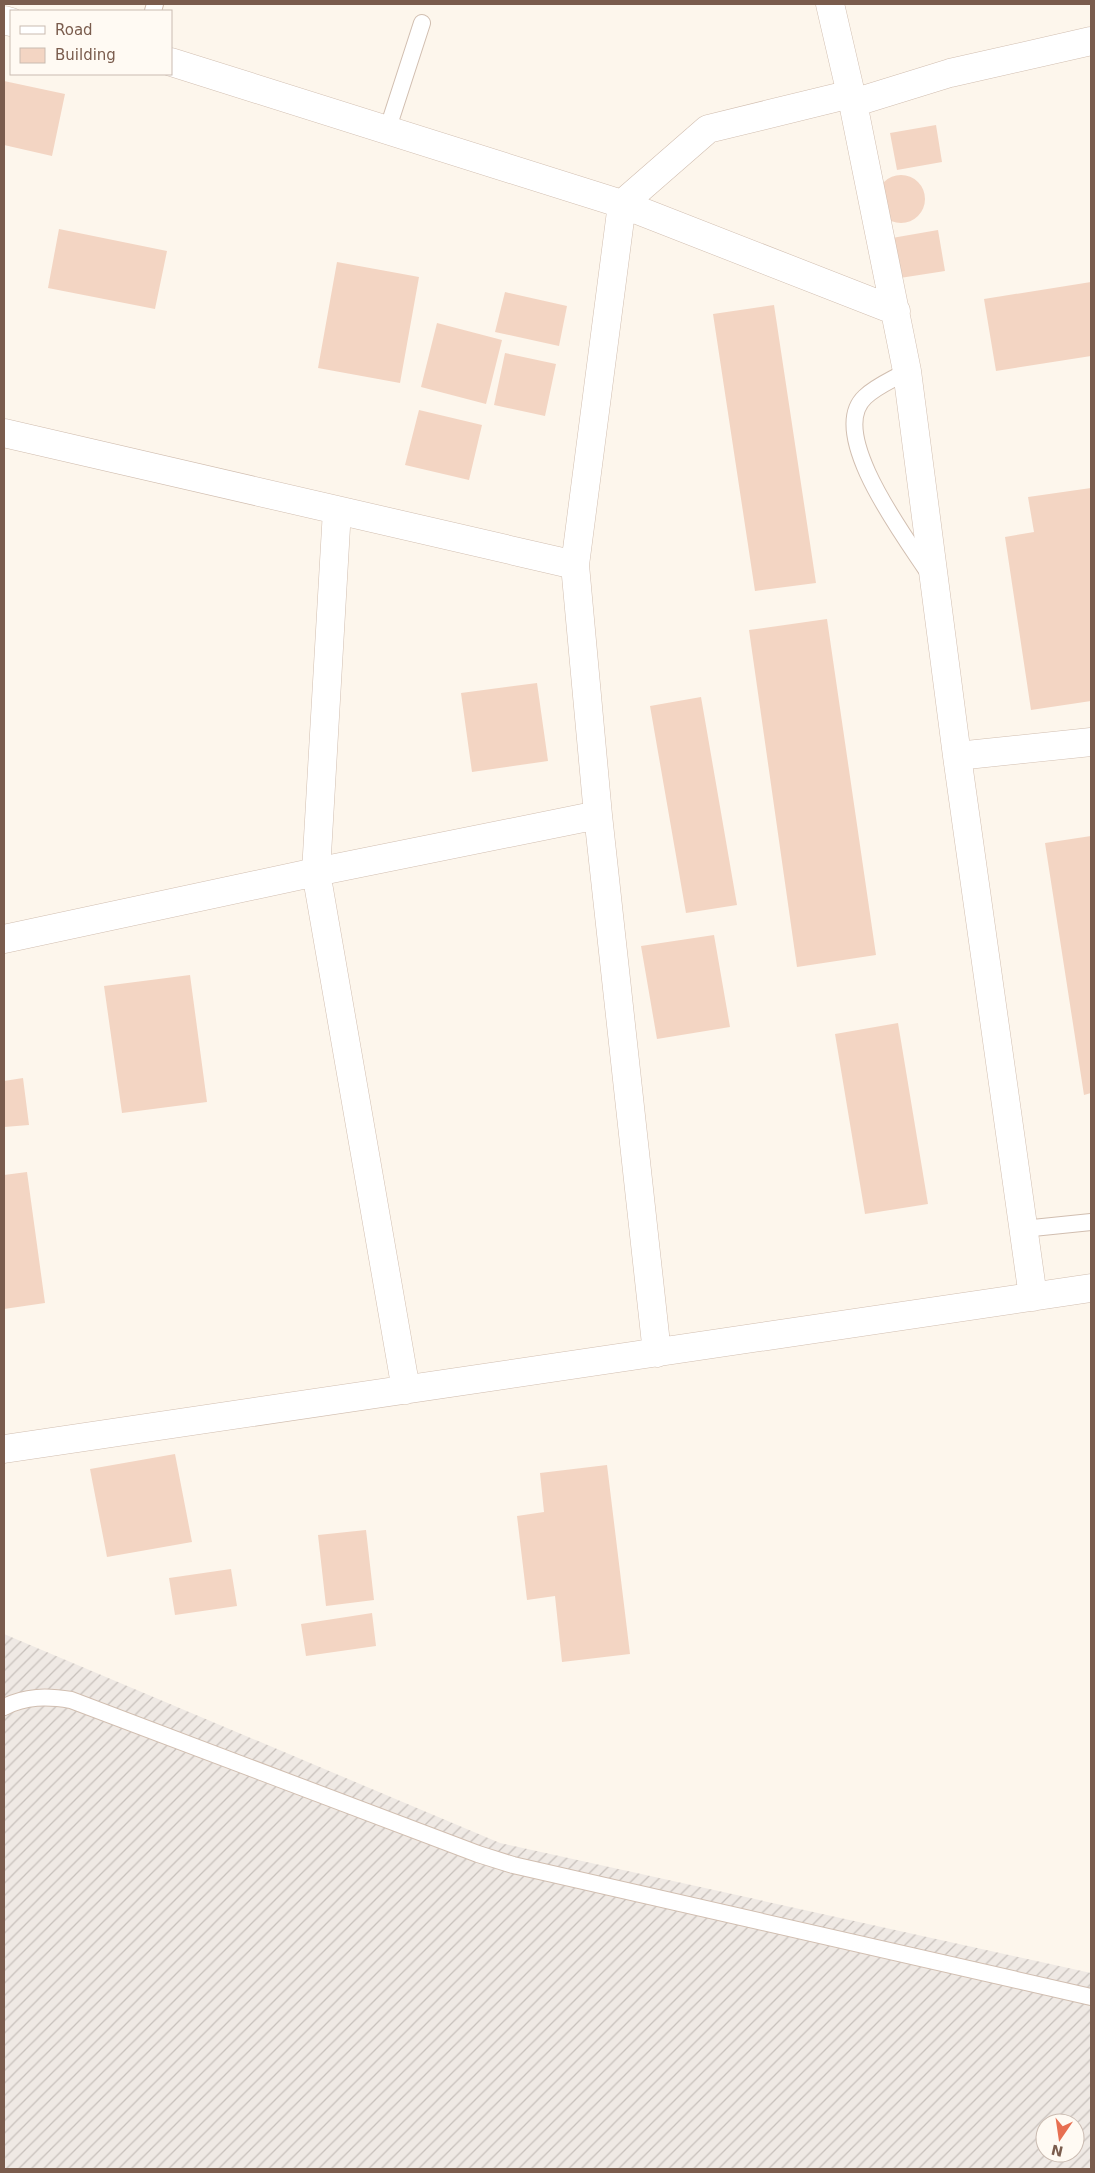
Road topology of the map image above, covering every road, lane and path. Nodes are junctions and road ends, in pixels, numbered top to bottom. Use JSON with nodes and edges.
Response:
{"nodes":[{"id":1,"x":830,"y":4,"type":"edge"},
{"id":2,"x":422,"y":23,"type":"dead end"},
{"id":3,"x":1091,"y":41,"type":"edge"},
{"id":4,"x":172,"y":62,"type":"edge"},
{"id":5,"x":852,"y":99,"type":"junction"},
{"id":6,"x":387,"y":131,"type":"junction"},
{"id":7,"x":622,"y":204,"type":"junction"},
{"id":8,"x":896,"y":311,"type":"junction"},
{"id":9,"x":907,"y":371,"type":"junction"},
{"id":10,"x":4,"y":432,"type":"edge"},
{"id":11,"x":337,"y":510,"type":"junction"},
{"id":12,"x":575,"y":565,"type":"junction"},
{"id":13,"x":934,"y":581,"type":"junction"},
{"id":14,"x":1091,"y":742,"type":"edge"},
{"id":15,"x":957,"y":756,"type":"junction"},
{"id":16,"x":598,"y":815,"type":"junction"},
{"id":17,"x":316,"y":872,"type":"junction"},
{"id":18,"x":4,"y":939,"type":"edge"},
{"id":19,"x":1091,"y":1222,"type":"edge"},
{"id":20,"x":1024,"y":1229,"type":"junction"},
{"id":21,"x":1091,"y":1288,"type":"edge"},
{"id":22,"x":1033,"y":1297,"type":"junction"},
{"id":23,"x":657,"y":1353,"type":"junction"},
{"id":24,"x":406,"y":1390,"type":"junction"},
{"id":25,"x":4,"y":1449,"type":"edge"},
{"id":26,"x":4,"y":1707,"type":"edge"},
{"id":27,"x":1091,"y":1997,"type":"edge"}],
"edges":[{"from":1,"to":5,"type":"street"},
{"from":2,"to":6,"type":"lane"},
{"from":3,"to":5,"type":"street"},
{"from":4,"to":6,"type":"street"},
{"from":5,"to":7,"type":"street"},
{"from":5,"to":8,"type":"street"},
{"from":6,"to":7,"type":"street"},
{"from":7,"to":8,"type":"street"},
{"from":7,"to":12,"type":"street"},
{"from":8,"to":9,"type":"street"},
{"from":9,"to":13,"type":"street"},
{"from":9,"to":13,"type":"lane"},
{"from":10,"to":11,"type":"street"},
{"from":11,"to":12,"type":"street"},
{"from":11,"to":17,"type":"street"},
{"from":12,"to":16,"type":"street"},
{"from":13,"to":15,"type":"street"},
{"from":14,"to":15,"type":"street"},
{"from":15,"to":20,"type":"street"},
{"from":16,"to":17,"type":"street"},
{"from":16,"to":23,"type":"street"},
{"from":17,"to":18,"type":"street"},
{"from":17,"to":24,"type":"street"},
{"from":19,"to":20,"type":"lane"},
{"from":20,"to":22,"type":"street"},
{"from":21,"to":22,"type":"street"},
{"from":22,"to":23,"type":"street"},
{"from":23,"to":24,"type":"street"},
{"from":24,"to":25,"type":"street"},
{"from":26,"to":27,"type":"lane"}]}
